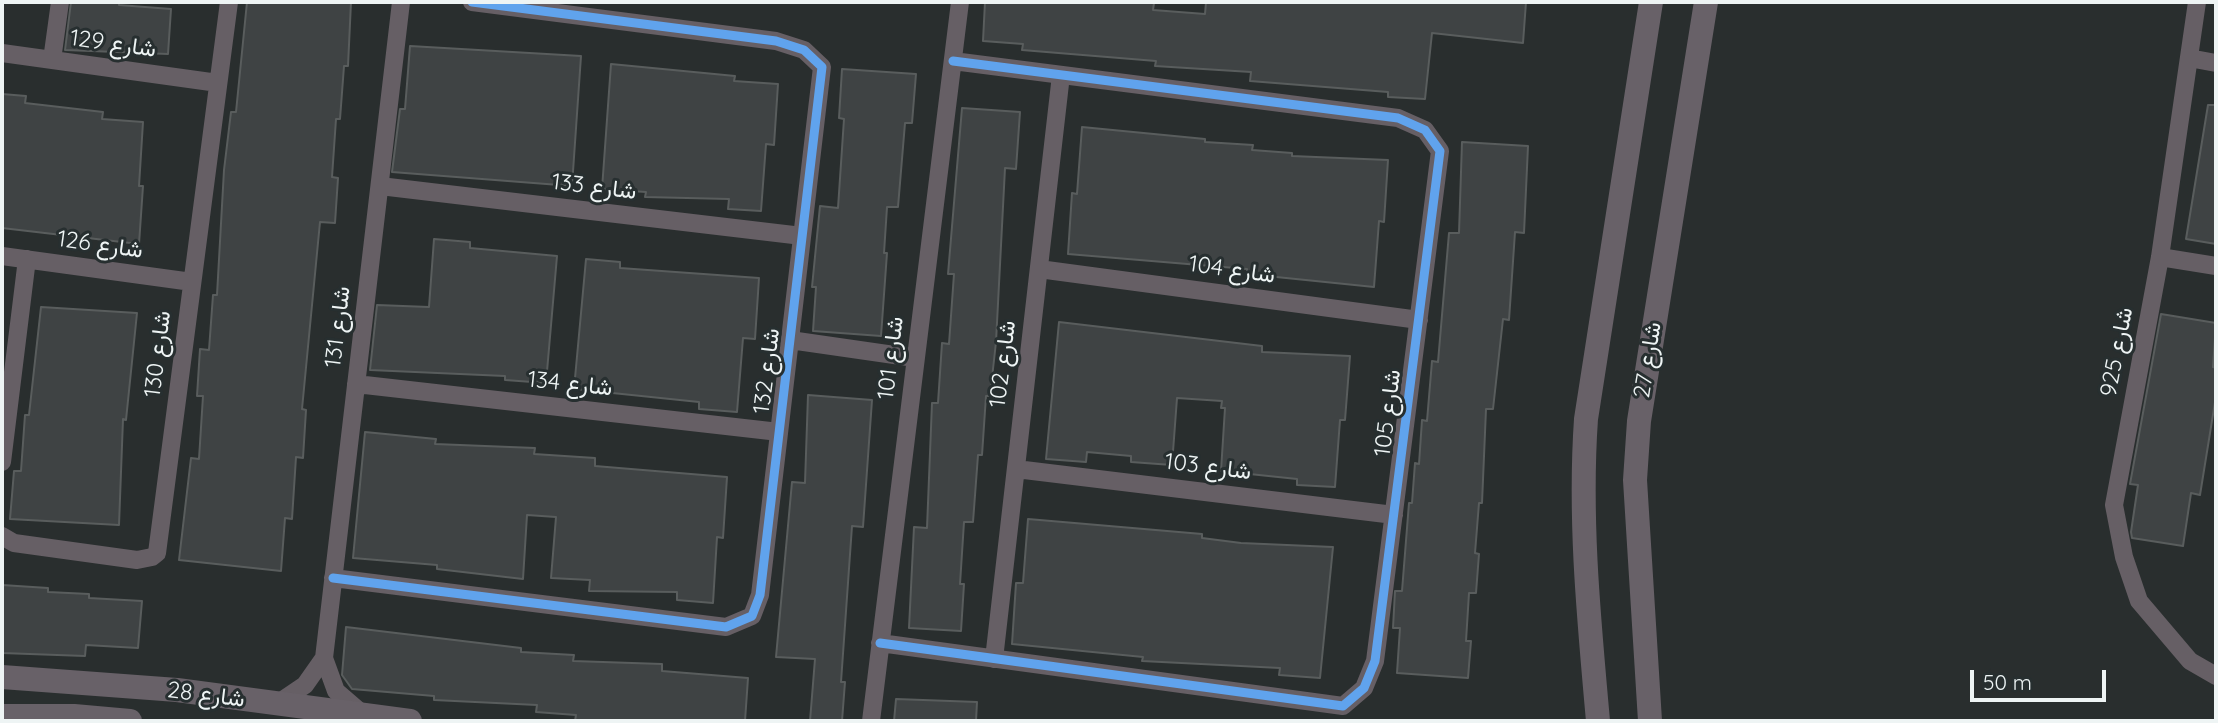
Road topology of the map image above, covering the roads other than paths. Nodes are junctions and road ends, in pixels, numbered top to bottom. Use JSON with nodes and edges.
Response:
{"nodes":[{"id":1,"x":60,"y":2,"type":"edge"},
{"id":2,"x":229,"y":2,"type":"edge"},
{"id":3,"x":401,"y":2,"type":"edge"},
{"id":4,"x":472,"y":2,"type":"edge"},
{"id":5,"x":960,"y":2,"type":"edge"},
{"id":6,"x":1651,"y":2,"type":"edge"},
{"id":7,"x":1706,"y":2,"type":"edge"},
{"id":8,"x":2197,"y":2,"type":"edge"},
{"id":9,"x":2,"y":53,"type":"edge"},
{"id":10,"x":2189,"y":58,"type":"junction"},
{"id":11,"x":52,"y":60,"type":"junction"},
{"id":12,"x":953,"y":61,"type":"junction"},
{"id":13,"x":2216,"y":63,"type":"edge"},
{"id":14,"x":1061,"y":75,"type":"junction"},
{"id":15,"x":218,"y":83,"type":"junction"},
{"id":16,"x":380,"y":186,"type":"junction"},
{"id":17,"x":802,"y":236,"type":"junction"},
{"id":18,"x":2,"y":256,"type":"edge"},
{"id":19,"x":2160,"y":257,"type":"junction"},
{"id":20,"x":27,"y":259,"type":"junction"},
{"id":21,"x":2216,"y":266,"type":"edge"},
{"id":22,"x":1039,"y":268,"type":"junction"},
{"id":23,"x":191,"y":282,"type":"junction"},
{"id":24,"x":1419,"y":320,"type":"junction"},
{"id":25,"x":790,"y":340,"type":"junction"},
{"id":26,"x":915,"y":358,"type":"junction"},
{"id":27,"x":356,"y":384,"type":"junction"},
{"id":28,"x":779,"y":432,"type":"junction"},
{"id":29,"x":2,"y":462,"type":"edge"},
{"id":30,"x":1016,"y":469,"type":"junction"},
{"id":31,"x":1394,"y":514,"type":"junction"},
{"id":32,"x":2,"y":536,"type":"edge"},
{"id":33,"x":333,"y":578,"type":"junction"},
{"id":34,"x":880,"y":643,"type":"junction"},
{"id":35,"x":324,"y":658,"type":"junction"},
{"id":36,"x":994,"y":659,"type":"junction"},
{"id":37,"x":2216,"y":676,"type":"edge"},
{"id":38,"x":2,"y":677,"type":"edge"},
{"id":39,"x":276,"y":705,"type":"junction"},
{"id":40,"x":2,"y":716,"type":"edge"},
{"id":41,"x":365,"y":716,"type":"junction"},
{"id":42,"x":130,"y":721,"type":"edge"},
{"id":43,"x":410,"y":721,"type":"edge"},
{"id":44,"x":871,"y":721,"type":"edge"},
{"id":45,"x":1598,"y":721,"type":"edge"},
{"id":46,"x":1650,"y":721,"type":"edge"}],
"edges":[{"from":1,"to":11,"type":"street"},
{"from":2,"to":15,"type":"street","name":"شارع 130"},
{"from":3,"to":16,"type":"street","name":"شارع 131"},
{"from":4,"to":17,"type":"street","name":"شارع 132"},
{"from":5,"to":12,"type":"street","name":"شارع 101"},
{"from":6,"to":45,"type":"main road"},
{"from":7,"to":46,"type":"main road","name":"شارع 27"},
{"from":8,"to":10,"type":"street","name":"شارع 925"},
{"from":9,"to":11,"type":"street","name":"شارع 129"},
{"from":10,"to":13,"type":"street"},
{"from":10,"to":19,"type":"street","name":"شارع 925"},
{"from":11,"to":15,"type":"street","name":"شارع 129"},
{"from":12,"to":14,"type":"street","name":"شارع 105"},
{"from":12,"to":26,"type":"street","name":"شارع 101"},
{"from":14,"to":22,"type":"street","name":"شارع 102"},
{"from":14,"to":24,"type":"street","name":"شارع 105"},
{"from":15,"to":23,"type":"street","name":"شارع 130"},
{"from":16,"to":17,"type":"street","name":"شارع 133"},
{"from":16,"to":27,"type":"street","name":"شارع 131"},
{"from":17,"to":25,"type":"street","name":"شارع 132"},
{"from":18,"to":20,"type":"street","name":"شارع 126"},
{"from":19,"to":21,"type":"street"},
{"from":19,"to":37,"type":"street","name":"شارع 925"},
{"from":20,"to":23,"type":"street","name":"شارع 126"},
{"from":20,"to":29,"type":"street"},
{"from":22,"to":24,"type":"street","name":"شارع 104"},
{"from":22,"to":30,"type":"street","name":"شارع 102"},
{"from":23,"to":32,"type":"street","name":"شارع 130"},
{"from":24,"to":31,"type":"street","name":"شارع 105"},
{"from":25,"to":26,"type":"street","name":"شارع 132"},
{"from":25,"to":28,"type":"street","name":"شارع 132"},
{"from":26,"to":34,"type":"street","name":"شارع 101"},
{"from":27,"to":28,"type":"street","name":"شارع 134"},
{"from":27,"to":33,"type":"street","name":"شارع 131"},
{"from":28,"to":33,"type":"street","name":"شارع 132"},
{"from":30,"to":31,"type":"street","name":"شارع 103"},
{"from":30,"to":36,"type":"street","name":"شارع 102"},
{"from":31,"to":36,"type":"street","name":"شارع 105"},
{"from":33,"to":35,"type":"street","name":"شارع 131"},
{"from":34,"to":36,"type":"street","name":"شارع 105"},
{"from":34,"to":44,"type":"street","name":"شارع 101"},
{"from":35,"to":39,"type":"street","name":"شارع 131"},
{"from":35,"to":41,"type":"street","name":"شارع 131"},
{"from":38,"to":39,"type":"main road","name":"شارع 28"},
{"from":39,"to":41,"type":"main road","name":"شارع 28"},
{"from":40,"to":42,"type":"main road"},
{"from":41,"to":43,"type":"main road","name":"شارع 28"}]}
